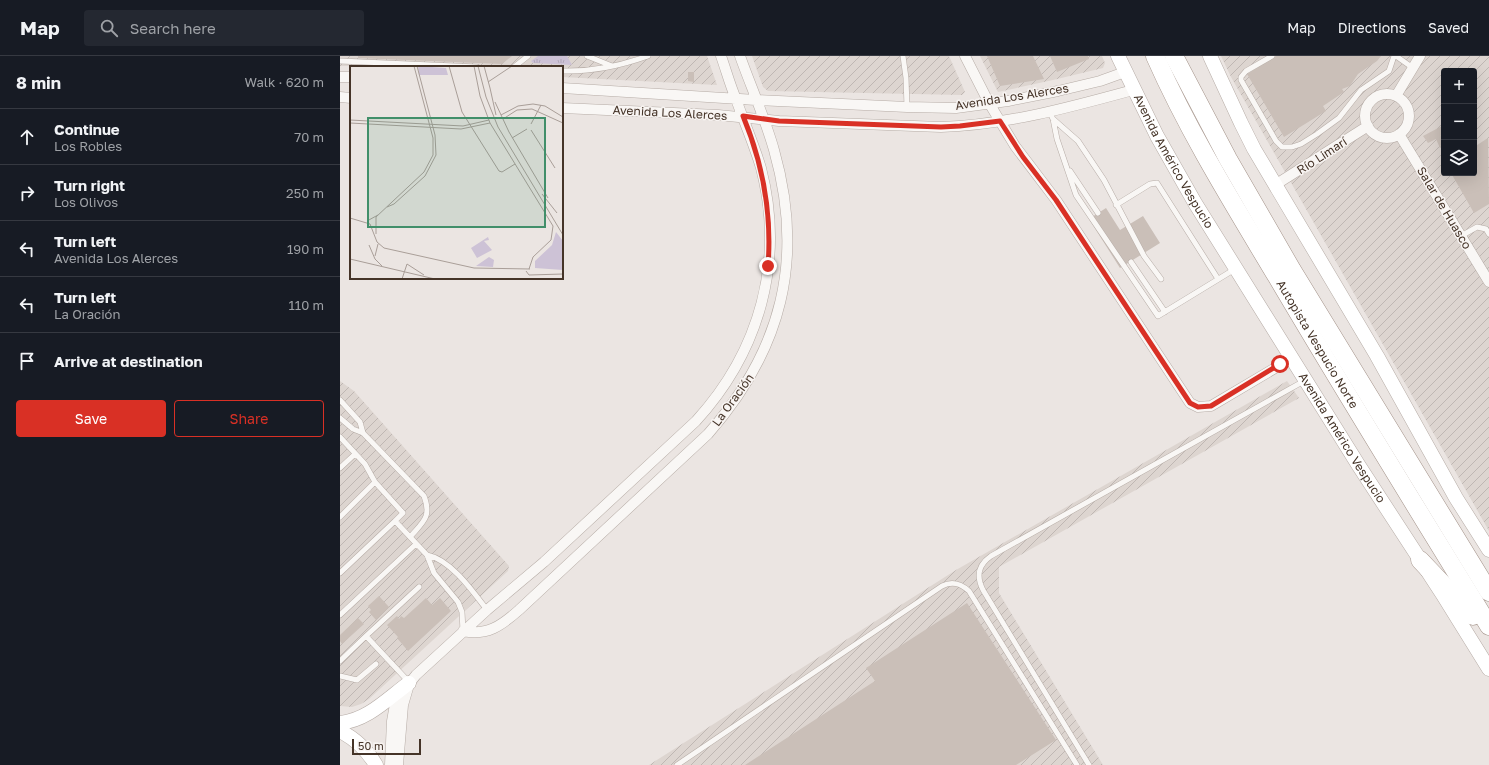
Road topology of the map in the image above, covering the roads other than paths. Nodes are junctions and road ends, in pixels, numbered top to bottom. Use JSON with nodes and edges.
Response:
{"nodes":[{"id":1,"x":528,"y":56,"type":"edge"},
{"id":2,"x":587,"y":56,"type":"edge"},
{"id":3,"x":648,"y":56,"type":"edge"},
{"id":4,"x":720,"y":56,"type":"edge"},
{"id":5,"x":740,"y":56,"type":"edge"},
{"id":6,"x":903,"y":56,"type":"edge"},
{"id":7,"x":965,"y":56,"type":"edge"},
{"id":8,"x":1118,"y":56,"type":"edge"},
{"id":9,"x":1155,"y":56,"type":"edge"},
{"id":10,"x":1174,"y":56,"type":"edge"},
{"id":11,"x":1272,"y":56,"type":"edge"},
{"id":12,"x":1395,"y":56,"type":"edge"},
{"id":13,"x":1420,"y":56,"type":"edge"},
{"id":14,"x":1214,"y":58,"type":"edge"},
{"id":15,"x":340,"y":61,"type":"edge"},
{"id":16,"x":454,"y":66,"type":"edge"},
{"id":17,"x":515,"y":66,"type":"edge"},
{"id":18,"x":613,"y":66,"type":"junction"},
{"id":19,"x":1413,"y":68,"type":"junction"},
{"id":20,"x":563,"y":71,"type":"edge"},
{"id":21,"x":1125,"y":72,"type":"junction"},
{"id":22,"x":340,"y":77,"type":"edge"},
{"id":23,"x":350,"y":78,"type":"edge"},
{"id":24,"x":563,"y":88,"type":"edge"},
{"id":25,"x":1134,"y":90,"type":"junction"},
{"id":26,"x":1396,"y":96,"type":"junction"},
{"id":27,"x":340,"y":97,"type":"edge"},
{"id":28,"x":350,"y":98,"type":"edge"},
{"id":29,"x":736,"y":99,"type":"junction"},
{"id":30,"x":756,"y":100,"type":"junction"},
{"id":31,"x":989,"y":103,"type":"junction"},
{"id":32,"x":907,"y":107,"type":"junction"},
{"id":33,"x":563,"y":108,"type":"edge"},
{"id":34,"x":1051,"y":115,"type":"junction"},
{"id":35,"x":743,"y":116,"type":"junction"},
{"id":36,"x":764,"y":119,"type":"junction"},
{"id":37,"x":1000,"y":121,"type":"junction"},
{"id":38,"x":1368,"y":126,"type":"junction"},
{"id":39,"x":1398,"y":134,"type":"junction"},
{"id":40,"x":1065,"y":164,"type":"junction"},
{"id":41,"x":1275,"y":185,"type":"junction"},
{"id":42,"x":1116,"y":205,"type":"junction"},
{"id":43,"x":1098,"y":213,"type":"dead end"},
{"id":44,"x":1489,"y":234,"type":"edge"},
{"id":45,"x":1461,"y":236,"type":"junction"},
{"id":46,"x":1131,"y":262,"type":"dead end"},
{"id":47,"x":1237,"y":268,"type":"junction"},
{"id":48,"x":1161,"y":279,"type":"dead end"},
{"id":49,"x":1218,"y":280,"type":"junction"},
{"id":50,"x":1489,"y":282,"type":"edge"},
{"id":51,"x":1165,"y":312,"type":"junction"},
{"id":52,"x":1292,"y":358,"type":"junction"},
{"id":53,"x":1305,"y":380,"type":"junction"},
{"id":54,"x":340,"y":400,"type":"edge"},
{"id":55,"x":340,"y":418,"type":"edge"},
{"id":56,"x":696,"y":421,"type":"junction"},
{"id":57,"x":363,"y":433,"type":"junction"},
{"id":58,"x":708,"y":434,"type":"junction"},
{"id":59,"x":340,"y":438,"type":"edge"},
{"id":60,"x":355,"y":454,"type":"junction"},
{"id":61,"x":340,"y":468,"type":"edge"},
{"id":62,"x":376,"y":482,"type":"junction"},
{"id":63,"x":340,"y":517,"type":"edge"},
{"id":64,"x":395,"y":521,"type":"junction"},
{"id":65,"x":410,"y":537,"type":"junction"},
{"id":66,"x":416,"y":544,"type":"junction"},
{"id":67,"x":1489,"y":550,"type":"edge"},
{"id":68,"x":1464,"y":552,"type":"junction"},
{"id":69,"x":427,"y":555,"type":"junction"},
{"id":70,"x":1420,"y":560,"type":"junction"},
{"id":71,"x":340,"y":573,"type":"edge"},
{"id":72,"x":1489,"y":579,"type":"edge"},
{"id":73,"x":419,"y":587,"type":"dead end"},
{"id":74,"x":1489,"y":592,"type":"edge"},
{"id":75,"x":487,"y":610,"type":"junction"},
{"id":76,"x":340,"y":616,"type":"edge"},
{"id":77,"x":1489,"y":626,"type":"edge"},
{"id":78,"x":463,"y":631,"type":"junction"},
{"id":79,"x":1489,"y":632,"type":"edge"},
{"id":80,"x":366,"y":636,"type":"junction"},
{"id":81,"x":340,"y":661,"type":"edge"},
{"id":82,"x":376,"y":664,"type":"dead end"},
{"id":83,"x":1489,"y":669,"type":"edge"},
{"id":84,"x":340,"y":676,"type":"edge"},
{"id":85,"x":409,"y":683,"type":"junction"},
{"id":86,"x":340,"y":724,"type":"edge"},
{"id":87,"x":340,"y":731,"type":"edge"},
{"id":88,"x":376,"y":765,"type":"edge"},
{"id":89,"x":390,"y":765,"type":"edge"},
{"id":90,"x":398,"y":765,"type":"edge"},
{"id":91,"x":677,"y":765,"type":"edge"},
{"id":92,"x":1077,"y":765,"type":"edge"},
{"id":93,"x":1089,"y":765,"type":"edge"}],
"edges":[{"from":1,"to":17,"type":"lane"},
{"from":2,"to":18,"type":"lane"},
{"from":3,"to":18,"type":"lane"},
{"from":4,"to":29,"type":"street","name":"La Oración"},
{"from":5,"to":30,"type":"street","name":"La Oración"},
{"from":6,"to":32,"type":"lane"},
{"from":7,"to":31,"type":"street"},
{"from":8,"to":21,"type":"main road","name":"Avenida Américo Vespucio"},
{"from":9,"to":77,"type":"highway","name":"Autopista Vespucio Norte"},
{"from":10,"to":68,"type":"highway","name":"Autopista Vespucio Norte"},
{"from":11,"to":12,"type":"lane"},
{"from":12,"to":19,"type":"lane"},
{"from":13,"to":19,"type":"street"},
{"from":14,"to":41,"type":"main road"},
{"from":15,"to":16,"type":"lane"},
{"from":18,"to":20,"type":"lane"},
{"from":19,"to":26,"type":"street"},
{"from":21,"to":25,"type":"main road","name":"Avenida Américo Vespucio"},
{"from":21,"to":31,"type":"street","name":"Avenida Los Alerces"},
{"from":22,"to":23,"type":"street"},
{"from":24,"to":29,"type":"street","name":"Avenida Los Alerces"},
{"from":25,"to":34,"type":"street","name":"Avenida Los Alerces"},
{"from":25,"to":47,"type":"main road","name":"Avenida Américo Vespucio"},
{"from":26,"to":38,"type":"street"},
{"from":26,"to":39,"type":"street"},
{"from":27,"to":28,"type":"street"},
{"from":29,"to":30,"type":"street","name":"Avenida Los Alerces"},
{"from":29,"to":35,"type":"street","name":"La Oración"},
{"from":30,"to":32,"type":"street","name":"Avenida Los Alerces"},
{"from":30,"to":36,"type":"street","name":"La Oración"},
{"from":31,"to":32,"type":"street","name":"Avenida Los Alerces"},
{"from":31,"to":37,"type":"street"},
{"from":33,"to":35,"type":"street","name":"Avenida Los Alerces"},
{"from":34,"to":37,"type":"street","name":"Avenida Los Alerces"},
{"from":34,"to":40,"type":"lane"},
{"from":34,"to":42,"type":"lane"},
{"from":35,"to":36,"type":"street","name":"Avenida Los Alerces"},
{"from":35,"to":56,"type":"street","name":"La Oración"},
{"from":36,"to":37,"type":"street","name":"Avenida Los Alerces"},
{"from":36,"to":58,"type":"street","name":"La Oración"},
{"from":37,"to":52,"type":"street"},
{"from":38,"to":39,"type":"street"},
{"from":38,"to":41,"type":"street","name":"Río Limarí"},
{"from":39,"to":45,"type":"street","name":"Salar de Huasco"},
{"from":40,"to":43,"type":"lane"},
{"from":40,"to":51,"type":"lane"},
{"from":41,"to":67,"type":"main road"},
{"from":42,"to":48,"type":"lane"},
{"from":42,"to":49,"type":"lane"},
{"from":44,"to":45,"type":"lane"},
{"from":45,"to":50,"type":"street","name":"Salar de Huasco"},
{"from":46,"to":51,"type":"lane"},
{"from":47,"to":49,"type":"lane"},
{"from":47,"to":52,"type":"main road","name":"Avenida Américo Vespucio"},
{"from":49,"to":51,"type":"lane"},
{"from":52,"to":53,"type":"main road","name":"Avenida Américo Vespucio"},
{"from":53,"to":70,"type":"main road","name":"Avenida Américo Vespucio"},
{"from":53,"to":93,"type":"lane"},
{"from":54,"to":57,"type":"lane"},
{"from":55,"to":57,"type":"lane"},
{"from":56,"to":58,"type":"street"},
{"from":56,"to":75,"type":"street","name":"La Oración"},
{"from":57,"to":65,"type":"lane"},
{"from":58,"to":78,"type":"street","name":"La Oración"},
{"from":59,"to":60,"type":"lane"},
{"from":60,"to":61,"type":"lane"},
{"from":60,"to":62,"type":"lane"},
{"from":62,"to":63,"type":"lane"},
{"from":62,"to":64,"type":"lane"},
{"from":64,"to":65,"type":"lane"},
{"from":64,"to":71,"type":"lane"},
{"from":65,"to":66,"type":"lane"},
{"from":66,"to":69,"type":"lane"},
{"from":66,"to":76,"type":"lane"},
{"from":68,"to":72,"type":"highway"},
{"from":68,"to":74,"type":"highway","name":"Autopista Vespucio Norte"},
{"from":69,"to":75,"type":"lane"},
{"from":69,"to":78,"type":"lane"},
{"from":70,"to":79,"type":"highway"},
{"from":70,"to":83,"type":"main road","name":"Avenida Américo Vespucio"},
{"from":73,"to":80,"type":"lane"},
{"from":75,"to":78,"type":"street","name":"La Oración"},
{"from":78,"to":85,"type":"street","name":"La Oración"},
{"from":80,"to":81,"type":"lane"},
{"from":80,"to":85,"type":"lane"},
{"from":82,"to":84,"type":"lane"},
{"from":85,"to":86,"type":"main road"},
{"from":85,"to":89,"type":"street","name":"La Oración"},
{"from":85,"to":90,"type":"street"},
{"from":87,"to":88,"type":"main road"},
{"from":91,"to":92,"type":"lane"}]}
